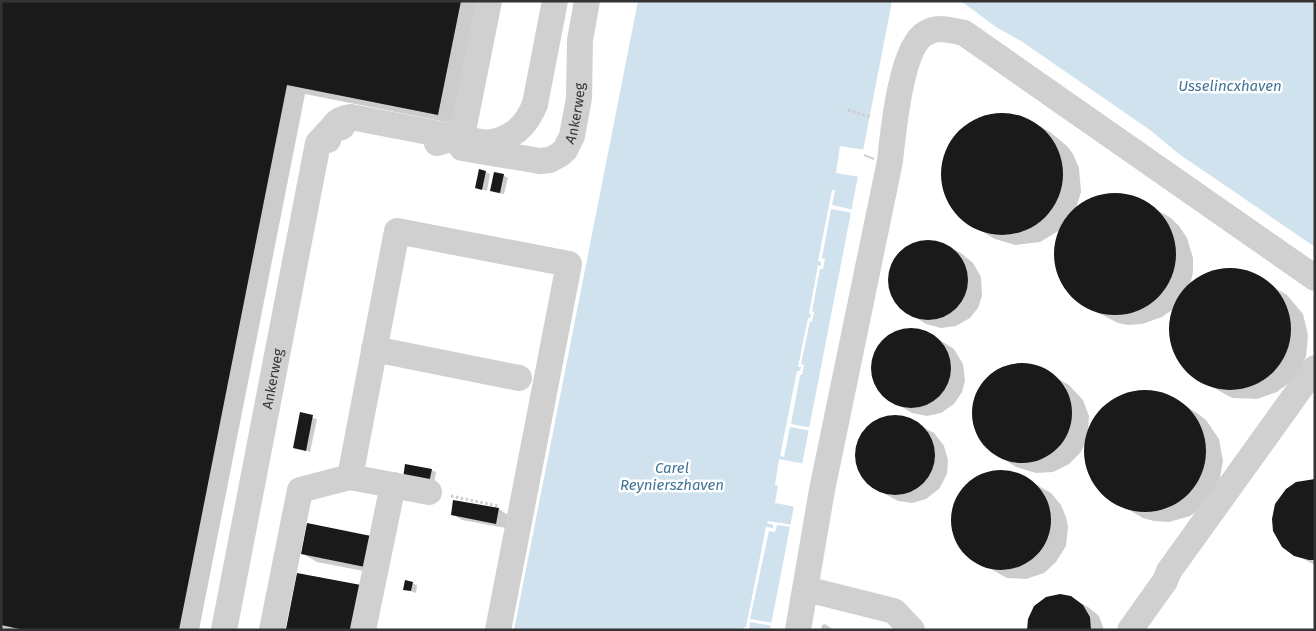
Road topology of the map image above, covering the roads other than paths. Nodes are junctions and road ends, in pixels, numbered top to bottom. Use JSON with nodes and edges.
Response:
{"nodes":[{"id":1,"x":488,"y":1,"type":"edge"},
{"id":2,"x":555,"y":1,"type":"edge"},
{"id":3,"x":587,"y":1,"type":"edge"},
{"id":4,"x":436,"y":143,"type":"junction"},
{"id":5,"x":1315,"y":278,"type":"edge"},
{"id":6,"x":374,"y":349,"type":"junction"},
{"id":7,"x":1315,"y":368,"type":"edge"},
{"id":8,"x":519,"y":378,"type":"dead end"},
{"id":9,"x":350,"y":476,"type":"junction"},
{"id":10,"x":393,"y":485,"type":"junction"},
{"id":11,"x":429,"y":492,"type":"road end"},
{"id":12,"x":806,"y":589,"type":"junction"},
{"id":13,"x":224,"y":630,"type":"edge"},
{"id":14,"x":232,"y":630,"type":"edge"},
{"id":15,"x":272,"y":630,"type":"edge"},
{"id":16,"x":362,"y":630,"type":"edge"},
{"id":17,"x":498,"y":630,"type":"edge"},
{"id":18,"x":798,"y":630,"type":"edge"},
{"id":19,"x":912,"y":630,"type":"edge"},
{"id":20,"x":1130,"y":630,"type":"edge"}],
"edges":[{"from":1,"to":4,"type":"lane"},
{"from":2,"to":14,"type":"lane","name":"Ankerweg","bridge":true},
{"from":3,"to":4,"type":"lane","name":"Ankerweg"},
{"from":4,"to":13,"type":"lane","name":"Ankerweg"},
{"from":5,"to":12,"type":"lane"},
{"from":6,"to":8,"type":"lane"},
{"from":6,"to":9,"type":"lane"},
{"from":6,"to":17,"type":"lane"},
{"from":7,"to":20,"type":"lane"},
{"from":9,"to":10,"type":"lane"},
{"from":9,"to":15,"type":"lane"},
{"from":10,"to":11,"type":"lane"},
{"from":10,"to":16,"type":"lane"},
{"from":12,"to":18,"type":"lane"},
{"from":12,"to":19,"type":"lane"}]}
